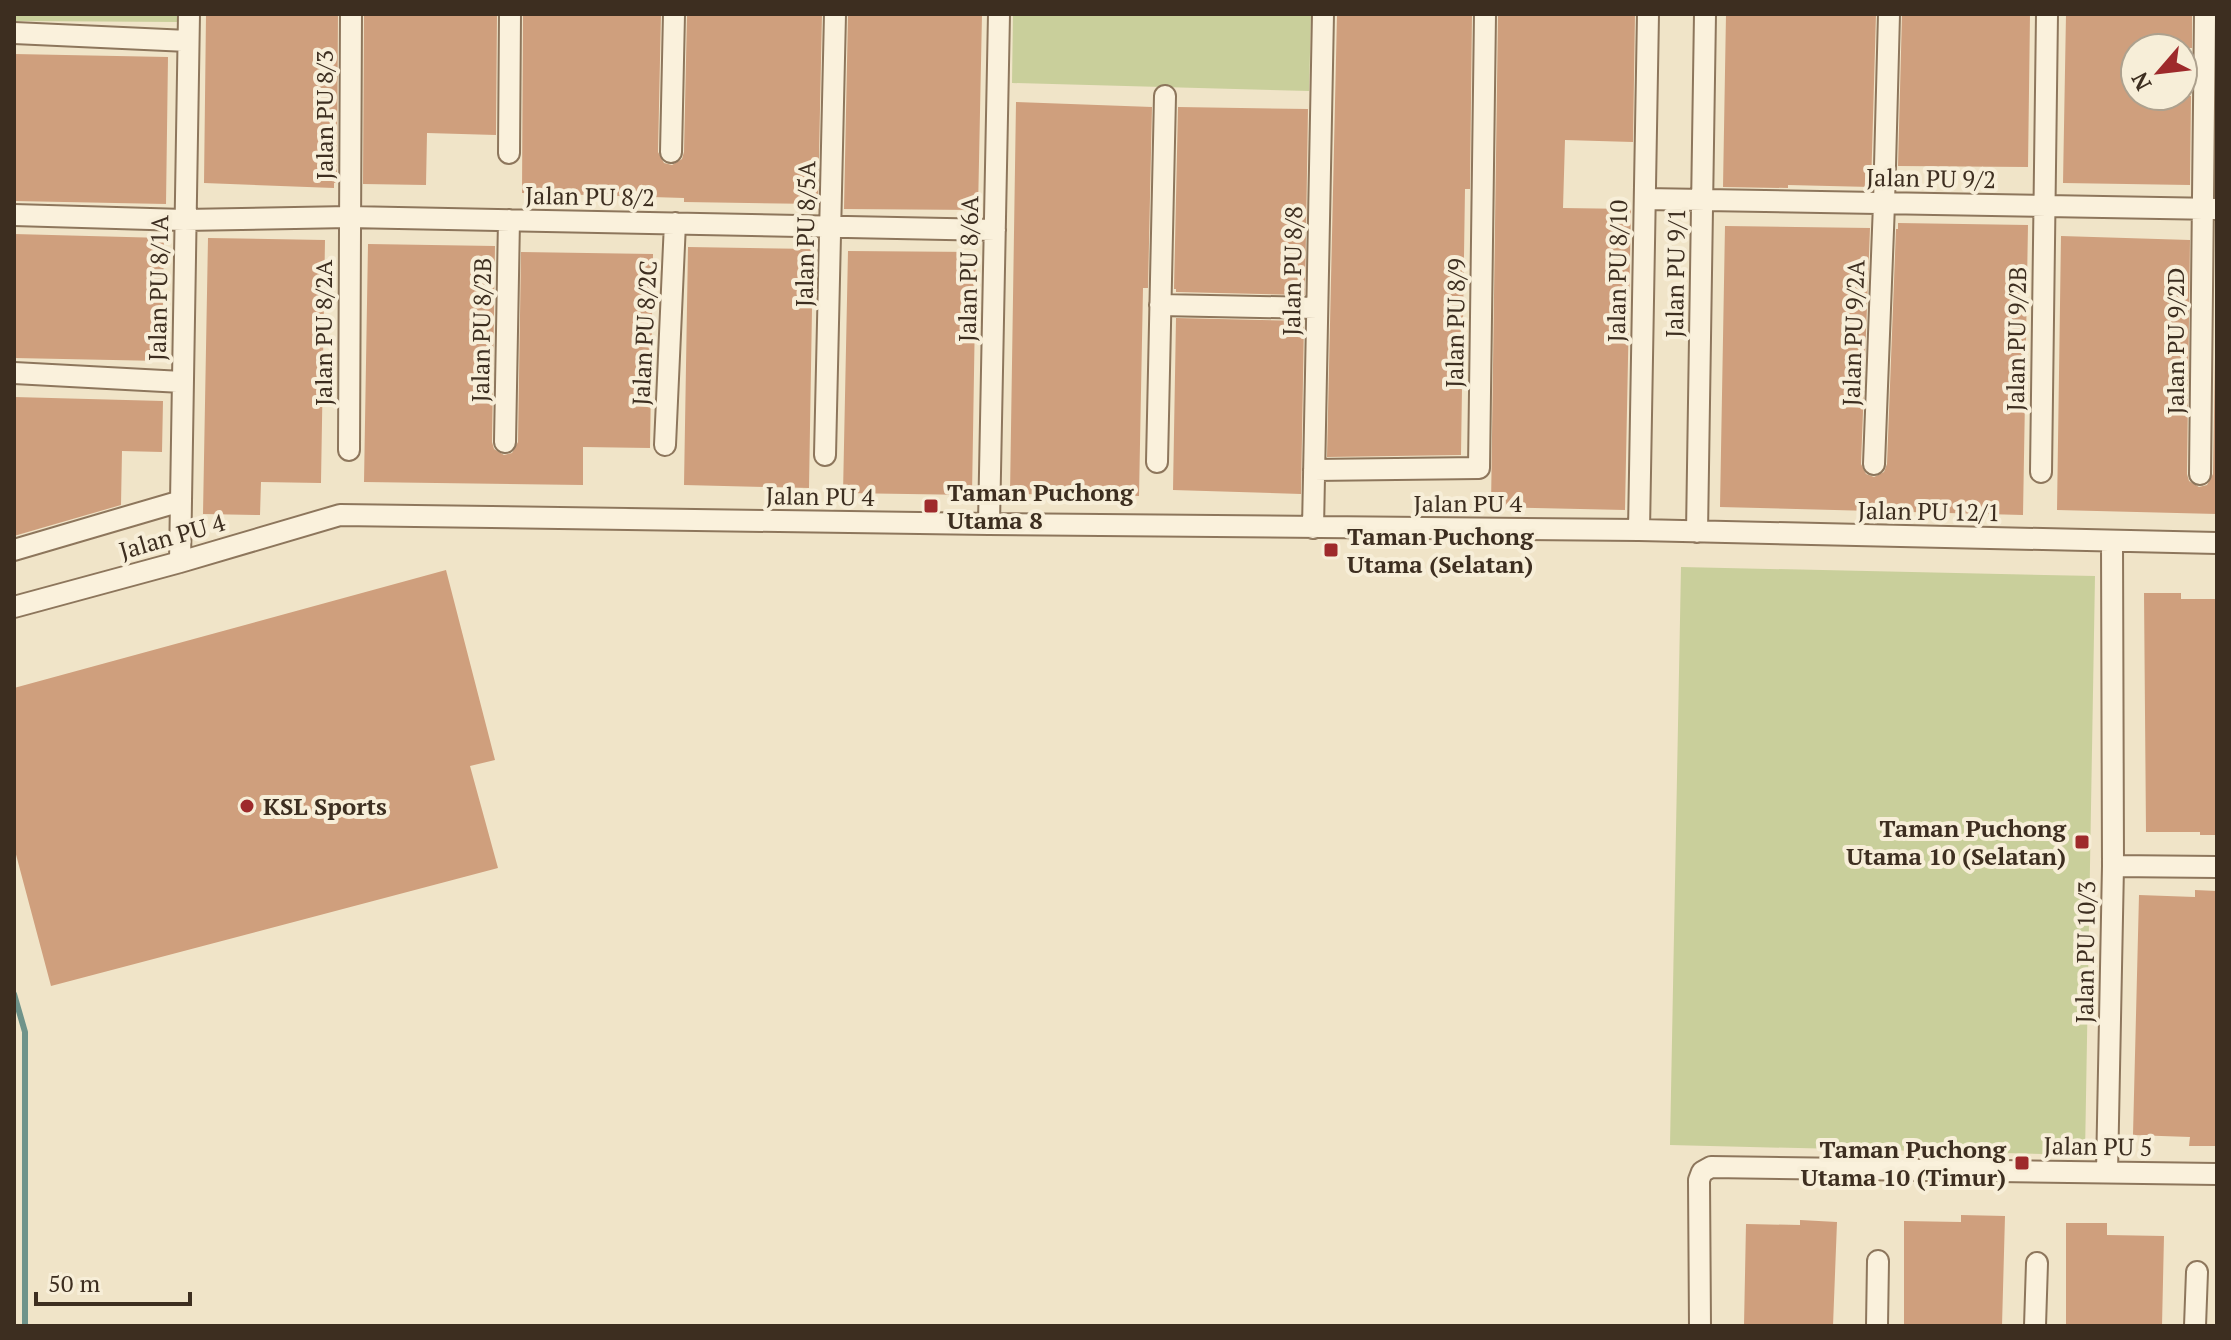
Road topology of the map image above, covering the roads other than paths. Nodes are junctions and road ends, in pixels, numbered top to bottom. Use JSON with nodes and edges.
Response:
{"nodes":[{"id":1,"x":189,"y":14,"type":"edge"},
{"id":2,"x":351,"y":14,"type":"edge"},
{"id":3,"x":510,"y":14,"type":"edge"},
{"id":4,"x":674,"y":14,"type":"edge"},
{"id":5,"x":835,"y":14,"type":"edge"},
{"id":6,"x":999,"y":14,"type":"edge"},
{"id":7,"x":1323,"y":14,"type":"edge"},
{"id":8,"x":1485,"y":14,"type":"edge"},
{"id":9,"x":1648,"y":14,"type":"edge"},
{"id":10,"x":1705,"y":14,"type":"edge"},
{"id":11,"x":1889,"y":14,"type":"edge"},
{"id":12,"x":2047,"y":14,"type":"edge"},
{"id":13,"x":2205,"y":14,"type":"edge"},
{"id":14,"x":14,"y":33,"type":"edge"},
{"id":15,"x":188,"y":41,"type":"junction"},
{"id":16,"x":1165,"y":96,"type":"dead end"},
{"id":17,"x":671,"y":152,"type":"dead end"},
{"id":18,"x":509,"y":153,"type":"dead end"},
{"id":19,"x":1645,"y":199,"type":"junction"},
{"id":20,"x":1703,"y":201,"type":"junction"},
{"id":21,"x":1884,"y":204,"type":"junction"},
{"id":22,"x":2044,"y":206,"type":"junction"},
{"id":23,"x":2210,"y":209,"type":"edge"},
{"id":24,"x":14,"y":215,"type":"edge"},
{"id":25,"x":349,"y":217,"type":"junction"},
{"id":26,"x":184,"y":220,"type":"junction"},
{"id":27,"x":509,"y":220,"type":"junction"},
{"id":28,"x":675,"y":223,"type":"junction"},
{"id":29,"x":831,"y":227,"type":"junction"},
{"id":30,"x":995,"y":230,"type":"junction"},
{"id":31,"x":1160,"y":305,"type":"junction"},
{"id":32,"x":1317,"y":308,"type":"junction"},
{"id":33,"x":14,"y":373,"type":"edge"},
{"id":34,"x":182,"y":382,"type":"junction"},
{"id":35,"x":505,"y":442,"type":"dead end"},
{"id":36,"x":665,"y":445,"type":"dead end"},
{"id":37,"x":349,"y":450,"type":"dead end"},
{"id":38,"x":825,"y":455,"type":"dead end"},
{"id":39,"x":1157,"y":462,"type":"dead end"},
{"id":40,"x":1874,"y":464,"type":"dead end"},
{"id":41,"x":1314,"y":470,"type":"junction"},
{"id":42,"x":2041,"y":472,"type":"dead end"},
{"id":43,"x":2200,"y":474,"type":"dead end"},
{"id":44,"x":181,"y":501,"type":"junction"},
{"id":45,"x":989,"y":524,"type":"junction"},
{"id":46,"x":1313,"y":528,"type":"junction"},
{"id":47,"x":1639,"y":530,"type":"junction"},
{"id":48,"x":1697,"y":532,"type":"junction"},
{"id":49,"x":2112,"y":541,"type":"junction"},
{"id":50,"x":2217,"y":543,"type":"edge"},
{"id":51,"x":14,"y":550,"type":"edge"},
{"id":52,"x":180,"y":562,"type":"junction"},
{"id":53,"x":14,"y":607,"type":"edge"},
{"id":54,"x":2113,"y":866,"type":"junction"},
{"id":55,"x":2217,"y":867,"type":"edge"},
{"id":56,"x":2107,"y":1172,"type":"junction"},
{"id":57,"x":2217,"y":1174,"type":"edge"},
{"id":58,"x":1878,"y":1261,"type":"dead end"},
{"id":59,"x":2037,"y":1263,"type":"dead end"},
{"id":60,"x":2197,"y":1272,"type":"dead end"},
{"id":61,"x":1700,"y":1326,"type":"edge"},
{"id":62,"x":1877,"y":1326,"type":"edge"},
{"id":63,"x":2035,"y":1326,"type":"edge"},
{"id":64,"x":2195,"y":1326,"type":"edge"}],
"edges":[{"from":1,"to":15,"type":"street","name":"Jalan PU 8/1A"},
{"from":2,"to":25,"type":"street","name":"Jalan PU 8/3"},
{"from":3,"to":18,"type":"street"},
{"from":4,"to":17,"type":"street"},
{"from":5,"to":29,"type":"street","name":"Jalan PU 8/5A"},
{"from":6,"to":30,"type":"street","name":"Jalan PU 8/6A"},
{"from":7,"to":32,"type":"street","name":"Jalan PU 8/8"},
{"from":8,"to":41,"type":"street","name":"Jalan PU 8/9"},
{"from":9,"to":19,"type":"street","name":"Jalan PU 8/10"},
{"from":10,"to":20,"type":"street","name":"Jalan PU 9/1"},
{"from":11,"to":21,"type":"street","name":"Jalan PU 9/2A"},
{"from":12,"to":22,"type":"street","name":"Jalan PU 9/2B"},
{"from":13,"to":23,"type":"street","name":"Jalan PU 9/2D"},
{"from":14,"to":15,"type":"street"},
{"from":15,"to":26,"type":"street","name":"Jalan PU 8/1A"},
{"from":16,"to":31,"type":"street"},
{"from":19,"to":20,"type":"street","name":"Jalan PU 9/2"},
{"from":19,"to":47,"type":"street","name":"Jalan PU 8/10"},
{"from":20,"to":21,"type":"street","name":"Jalan PU 9/2"},
{"from":20,"to":48,"type":"street","name":"Jalan PU 9/1"},
{"from":21,"to":22,"type":"street","name":"Jalan PU 9/2"},
{"from":21,"to":40,"type":"street","name":"Jalan PU 9/2A"},
{"from":22,"to":23,"type":"street","name":"Jalan PU 9/2"},
{"from":22,"to":42,"type":"street","name":"Jalan PU 9/2B"},
{"from":23,"to":43,"type":"street","name":"Jalan PU 9/2D"},
{"from":24,"to":26,"type":"street","name":"Jalan PU 8/2"},
{"from":25,"to":26,"type":"street","name":"Jalan PU 8/2"},
{"from":25,"to":27,"type":"street","name":"Jalan PU 8/2"},
{"from":25,"to":37,"type":"street","name":"Jalan PU 8/2A"},
{"from":26,"to":34,"type":"street","name":"Jalan PU 8/1A"},
{"from":27,"to":28,"type":"street","name":"Jalan PU 8/2"},
{"from":27,"to":35,"type":"street","name":"Jalan PU 8/2B"},
{"from":28,"to":29,"type":"street","name":"Jalan PU 8/2"},
{"from":28,"to":36,"type":"street","name":"Jalan PU 8/2C"},
{"from":29,"to":30,"type":"street","name":"Jalan PU 8/2"},
{"from":29,"to":38,"type":"street","name":"Jalan PU 8/5A"},
{"from":30,"to":45,"type":"street","name":"Jalan PU 8/6A"},
{"from":31,"to":32,"type":"street"},
{"from":31,"to":39,"type":"street"},
{"from":32,"to":41,"type":"street","name":"Jalan PU 8/8"},
{"from":33,"to":34,"type":"street"},
{"from":34,"to":44,"type":"street","name":"Jalan PU 8/1A"},
{"from":41,"to":46,"type":"street","name":"Jalan PU 8/8"},
{"from":44,"to":51,"type":"street"},
{"from":44,"to":52,"type":"street","name":"Jalan PU 8/1A"},
{"from":45,"to":46,"type":"street","name":"Jalan PU 4"},
{"from":45,"to":52,"type":"street","name":"Jalan PU 4"},
{"from":46,"to":47,"type":"street","name":"Jalan PU 4"},
{"from":47,"to":48,"type":"street","name":"Jalan PU 12/1"},
{"from":48,"to":49,"type":"street","name":"Jalan PU 12/1"},
{"from":49,"to":50,"type":"street","name":"Jalan PU 12/1"},
{"from":49,"to":54,"type":"street","name":"Jalan PU 10/3"},
{"from":52,"to":53,"type":"street","name":"Jalan PU 4"},
{"from":54,"to":55,"type":"street"},
{"from":54,"to":56,"type":"street","name":"Jalan PU 10/3"},
{"from":56,"to":57,"type":"street","name":"Jalan PU 5"},
{"from":56,"to":61,"type":"street","name":"Jalan PU 5"},
{"from":58,"to":62,"type":"street"},
{"from":59,"to":63,"type":"street"},
{"from":60,"to":64,"type":"street"}]}
